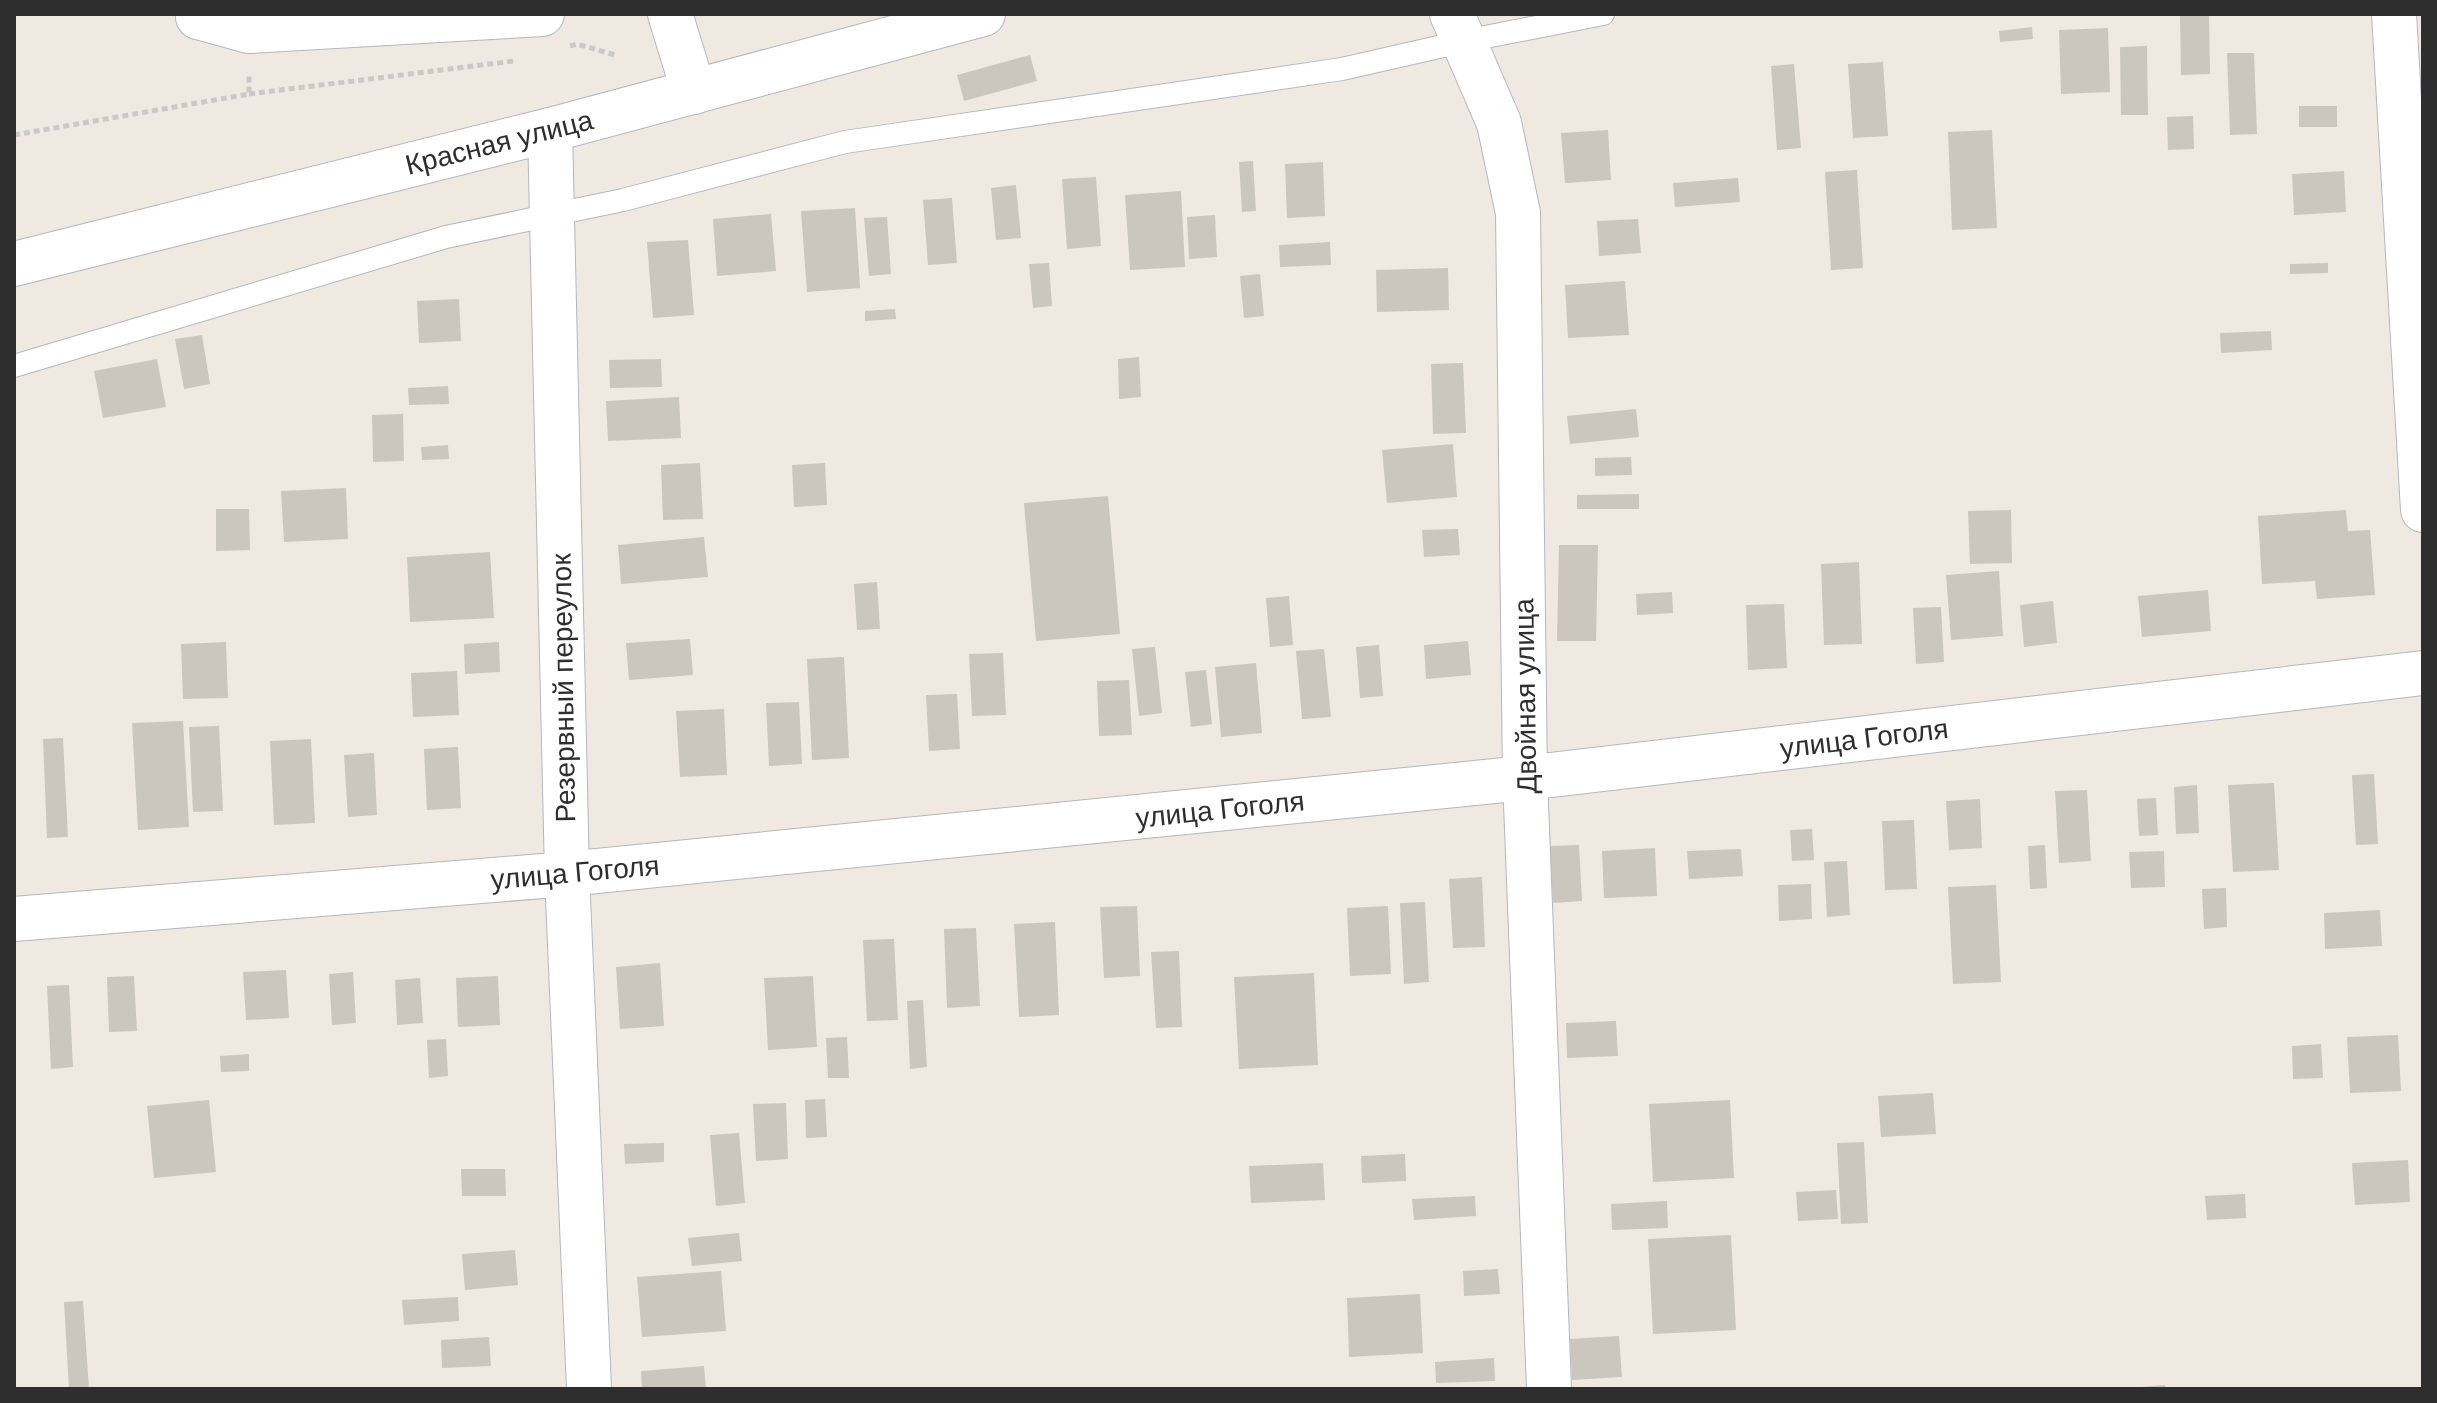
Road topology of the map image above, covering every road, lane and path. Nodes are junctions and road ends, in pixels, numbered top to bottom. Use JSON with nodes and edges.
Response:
{"nodes":[{"id":1,"x":198,"y":14,"type":"edge"},
{"id":2,"x":670,"y":14,"type":"edge"},
{"id":3,"x":983,"y":14,"type":"edge"},
{"id":4,"x":1603,"y":14,"type":"edge"},
{"id":5,"x":2394,"y":14,"type":"edge"},
{"id":6,"x":1458,"y":27,"type":"edge"},
{"id":7,"x":249,"y":31,"type":"junction"},
{"id":8,"x":553,"y":31,"type":"edge"},
{"id":9,"x":615,"y":55,"type":"dead end"},
{"id":10,"x":526,"y":58,"type":"dead end"},
{"id":11,"x":694,"y":92,"type":"junction"},
{"id":12,"x":249,"y":94,"type":"junction"},
{"id":13,"x":550,"y":130,"type":"junction"},
{"id":14,"x":14,"y":135,"type":"edge"},
{"id":15,"x":553,"y":216,"type":"junction"},
{"id":16,"x":14,"y":264,"type":"edge"},
{"id":17,"x":14,"y":366,"type":"edge"},
{"id":18,"x":2423,"y":510,"type":"edge"},
{"id":19,"x":2423,"y":673,"type":"edge"},
{"id":20,"x":1525,"y":778,"type":"junction"},
{"id":21,"x":567,"y":874,"type":"junction"},
{"id":22,"x":14,"y":919,"type":"edge"},
{"id":23,"x":589,"y":1389,"type":"edge"},
{"id":24,"x":1549,"y":1389,"type":"edge"}],
"edges":[{"from":1,"to":7,"type":"street"},
{"from":2,"to":11,"type":"street"},
{"from":3,"to":11,"type":"street","name":"Красная улица"},
{"from":4,"to":6,"type":"lane"},
{"from":5,"to":18,"type":"street"},
{"from":6,"to":15,"type":"lane"},
{"from":6,"to":20,"type":"street","name":"Двойная улица"},
{"from":7,"to":8,"type":"street"},
{"from":7,"to":12,"type":"path"},
{"from":8,"to":9,"type":"path"},
{"from":10,"to":12,"type":"path"},
{"from":11,"to":13,"type":"street","name":"Красная улица"},
{"from":12,"to":14,"type":"path"},
{"from":13,"to":15,"type":"street","name":"Резервный переулок"},
{"from":13,"to":16,"type":"street","name":"Красная улица"},
{"from":15,"to":17,"type":"lane"},
{"from":15,"to":21,"type":"street","name":"Резервный переулок"},
{"from":19,"to":20,"type":"street","name":"улица Гоголя"},
{"from":20,"to":21,"type":"street","name":"улица Гоголя"},
{"from":20,"to":24,"type":"street","name":"Двойная улица"},
{"from":21,"to":22,"type":"street","name":"улица Гоголя"},
{"from":21,"to":23,"type":"street","name":"Резервный переулок"}]}
